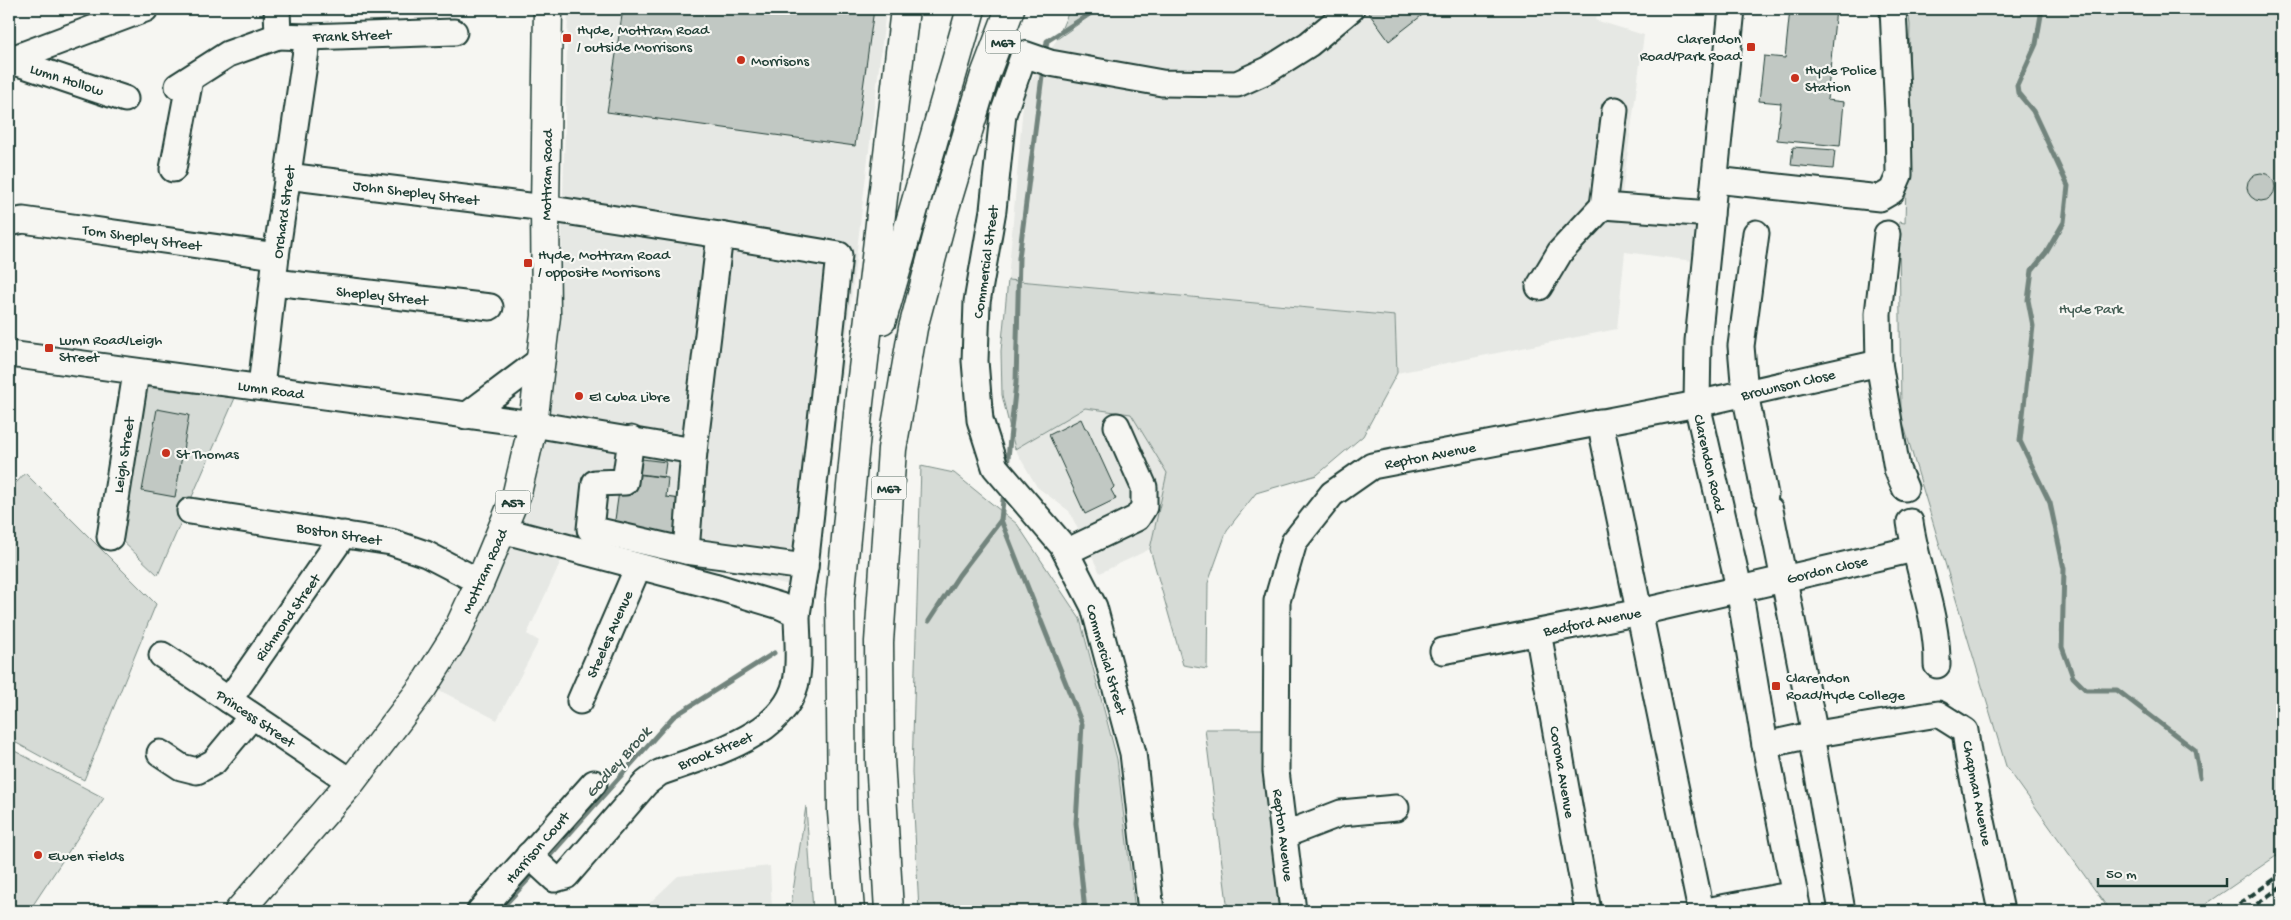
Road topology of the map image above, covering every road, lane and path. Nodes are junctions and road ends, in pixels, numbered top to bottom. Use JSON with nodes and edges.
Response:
{"nodes":[{"id":1,"x":145,"y":9,"type":"edge"},
{"id":2,"x":277,"y":9,"type":"edge"},
{"id":3,"x":548,"y":9,"type":"edge"},
{"id":4,"x":905,"y":9,"type":"edge"},
{"id":5,"x":970,"y":9,"type":"edge"},
{"id":6,"x":1010,"y":9,"type":"edge"},
{"id":7,"x":1022,"y":9,"type":"edge"},
{"id":8,"x":1351,"y":9,"type":"edge"},
{"id":9,"x":1732,"y":9,"type":"edge"},
{"id":10,"x":1894,"y":9,"type":"edge"},
{"id":11,"x":454,"y":32,"type":"dead end"},
{"id":12,"x":278,"y":36,"type":"junction"},
{"id":13,"x":308,"y":37,"type":"junction"},
{"id":14,"x":9,"y":60,"type":"edge"},
{"id":15,"x":986,"y":76,"type":"junction"},
{"id":16,"x":125,"y":99,"type":"dead end"},
{"id":17,"x":1615,"y":110,"type":"dead end"},
{"id":18,"x":173,"y":169,"type":"dead end"},
{"id":19,"x":288,"y":176,"type":"junction"},
{"id":20,"x":1715,"y":180,"type":"junction"},
{"id":21,"x":1603,"y":206,"type":"junction"},
{"id":22,"x":545,"y":208,"type":"junction"},
{"id":23,"x":1711,"y":214,"type":"junction"},
{"id":24,"x":9,"y":223,"type":"edge"},
{"id":25,"x":1756,"y":233,"type":"dead end"},
{"id":26,"x":1887,"y":234,"type":"dead end"},
{"id":27,"x":720,"y":235,"type":"junction"},
{"id":28,"x":276,"y":256,"type":"junction"},
{"id":29,"x":274,"y":282,"type":"junction"},
{"id":30,"x":1539,"y":287,"type":"dead end"},
{"id":31,"x":490,"y":307,"type":"dead end"},
{"id":32,"x":9,"y":354,"type":"edge"},
{"id":33,"x":542,"y":359,"type":"junction"},
{"id":34,"x":1879,"y":363,"type":"junction"},
{"id":35,"x":136,"y":372,"type":"junction"},
{"id":36,"x":261,"y":387,"type":"junction"},
{"id":37,"x":1745,"y":393,"type":"junction"},
{"id":38,"x":859,"y":403,"type":"junction"},
{"id":39,"x":1697,"y":404,"type":"junction"},
{"id":40,"x":466,"y":416,"type":"junction"},
{"id":41,"x":1600,"y":422,"type":"junction"},
{"id":42,"x":533,"y":424,"type":"junction"},
{"id":43,"x":1117,"y":426,"type":"dead end"},
{"id":44,"x":631,"y":439,"type":"junction"},
{"id":45,"x":694,"y":451,"type":"junction"},
{"id":46,"x":1905,"y":488,"type":"dead end"},
{"id":47,"x":190,"y":510,"type":"dead end"},
{"id":48,"x":1910,"y":522,"type":"dead end"},
{"id":49,"x":502,"y":530,"type":"junction"},
{"id":50,"x":344,"y":534,"type":"junction"},
{"id":51,"x":110,"y":537,"type":"dead end"},
{"id":52,"x":1914,"y":549,"type":"junction"},
{"id":53,"x":686,"y":551,"type":"junction"},
{"id":54,"x":1066,"y":552,"type":"junction"},
{"id":55,"x":638,"y":567,"type":"junction"},
{"id":56,"x":804,"y":567,"type":"junction"},
{"id":57,"x":1783,"y":579,"type":"junction"},
{"id":58,"x":480,"y":582,"type":"junction"},
{"id":59,"x":1739,"y":588,"type":"junction"},
{"id":60,"x":1640,"y":612,"type":"junction"},
{"id":61,"x":796,"y":614,"type":"junction"},
{"id":62,"x":1538,"y":632,"type":"junction"},
{"id":63,"x":1443,"y":651,"type":"dead end"},
{"id":64,"x":162,"y":655,"type":"dead end"},
{"id":65,"x":1938,"y":665,"type":"dead end"},
{"id":66,"x":228,"y":700,"type":"junction"},
{"id":67,"x":580,"y":700,"type":"dead end"},
{"id":68,"x":252,"y":716,"type":"junction"},
{"id":69,"x":1813,"y":735,"type":"junction"},
{"id":70,"x":1765,"y":746,"type":"junction"},
{"id":71,"x":160,"y":753,"type":"dead end"},
{"id":72,"x":351,"y":782,"type":"junction"},
{"id":73,"x":594,"y":782,"type":"dead end"},
{"id":74,"x":1396,"y":808,"type":"dead end"},
{"id":75,"x":1284,"y":835,"type":"junction"},
{"id":76,"x":537,"y":862,"type":"junction"},
{"id":77,"x":1797,"y":902,"type":"edge"},
{"id":78,"x":239,"y":911,"type":"edge"},
{"id":79,"x":480,"y":911,"type":"edge"},
{"id":80,"x":850,"y":911,"type":"edge"},
{"id":81,"x":889,"y":911,"type":"edge"},
{"id":82,"x":1151,"y":911,"type":"edge"},
{"id":83,"x":1293,"y":911,"type":"edge"},
{"id":84,"x":1588,"y":911,"type":"edge"},
{"id":85,"x":1701,"y":911,"type":"edge"},
{"id":86,"x":1706,"y":911,"type":"edge"},
{"id":87,"x":1842,"y":911,"type":"edge"},
{"id":88,"x":2001,"y":911,"type":"edge"}],
"edges":[{"from":1,"to":14,"type":"street"},
{"from":2,"to":12,"type":"street"},
{"from":3,"to":22,"type":"main road","name":"Mottram Road","number":"A57"},
{"from":4,"to":38,"type":"main road","number":"M67"},
{"from":5,"to":38,"type":"main road","number":"M67"},
{"from":6,"to":15,"type":"main road","number":"M67"},
{"from":7,"to":15,"type":"main road","number":"M67"},
{"from":8,"to":54,"type":"street","name":"Commercial Street"},
{"from":9,"to":20,"type":"street","name":"Clarendon Road"},
{"from":10,"to":20,"type":"street"},
{"from":11,"to":13,"type":"street","name":"Frank Street"},
{"from":12,"to":13,"type":"street","name":"Frank Street"},
{"from":12,"to":18,"type":"street"},
{"from":13,"to":19,"type":"street","name":"Orchard Street"},
{"from":14,"to":16,"type":"street","name":"Lumn Hollow"},
{"from":15,"to":81,"type":"main road","number":"M67"},
{"from":17,"to":21,"type":"street"},
{"from":19,"to":22,"type":"street","name":"John Shepley Street"},
{"from":19,"to":28,"type":"street","name":"Orchard Street"},
{"from":20,"to":23,"type":"street","name":"Clarendon Road"},
{"from":21,"to":23,"type":"street"},
{"from":21,"to":30,"type":"street"},
{"from":22,"to":27,"type":"street","name":"John Shepley Street"},
{"from":22,"to":33,"type":"main road","name":"Mottram Road","number":"A57"},
{"from":23,"to":39,"type":"street","name":"Clarendon Road"},
{"from":24,"to":28,"type":"street","name":"Tom Shepley Street"},
{"from":25,"to":37,"type":"street"},
{"from":26,"to":34,"type":"street"},
{"from":27,"to":45,"type":"street"},
{"from":27,"to":56,"type":"street","name":"John Shepley Street"},
{"from":28,"to":29,"type":"street","name":"Orchard Street"},
{"from":29,"to":31,"type":"street","name":"Shepley Street"},
{"from":29,"to":36,"type":"street","name":"Orchard Street"},
{"from":32,"to":35,"type":"street","name":"Lumn Road"},
{"from":33,"to":40,"type":"street"},
{"from":33,"to":42,"type":"main road","name":"Mottram Road","number":"A57"},
{"from":34,"to":37,"type":"street","name":"Brownson Close"},
{"from":34,"to":46,"type":"street"},
{"from":35,"to":36,"type":"street","name":"Lumn Road"},
{"from":35,"to":51,"type":"street","name":"Leigh Street"},
{"from":36,"to":40,"type":"street","name":"Lumn Road"},
{"from":37,"to":39,"type":"street","name":"Brownson Close"},
{"from":37,"to":57,"type":"street"},
{"from":38,"to":80,"type":"main road","number":"M67"},
{"from":39,"to":41,"type":"street","name":"Repton Avenue"},
{"from":39,"to":59,"type":"street","name":"Clarendon Road"},
{"from":40,"to":42,"type":"street","name":"Lumn Road"},
{"from":41,"to":60,"type":"street"},
{"from":41,"to":75,"type":"street","name":"Repton Avenue"},
{"from":42,"to":44,"type":"street","name":"Lumn Road"},
{"from":42,"to":49,"type":"main road","name":"Mottram Road","number":"A57"},
{"from":43,"to":54,"type":"street"},
{"from":44,"to":45,"type":"street","name":"Lumn Road"},
{"from":44,"to":53,"type":"street"},
{"from":45,"to":53,"type":"street"},
{"from":47,"to":50,"type":"street","name":"Boston Street"},
{"from":48,"to":52,"type":"street"},
{"from":49,"to":55,"type":"street"},
{"from":49,"to":58,"type":"main road","name":"Mottram Road","number":"A57"},
{"from":50,"to":58,"type":"street","name":"Boston Street"},
{"from":50,"to":66,"type":"street","name":"Richmond Street"},
{"from":52,"to":57,"type":"street","name":"Gordon Close"},
{"from":52,"to":65,"type":"street"},
{"from":53,"to":56,"type":"street"},
{"from":54,"to":82,"type":"street","name":"Commercial Street"},
{"from":55,"to":61,"type":"street"},
{"from":55,"to":67,"type":"street","name":"Steeles Avenue"},
{"from":56,"to":61,"type":"street"},
{"from":57,"to":59,"type":"street","name":"Gordon Close"},
{"from":57,"to":69,"type":"street"},
{"from":58,"to":72,"type":"main road","name":"Mottram Road","number":"A57"},
{"from":59,"to":60,"type":"street","name":"Bedford Avenue"},
{"from":59,"to":70,"type":"street","name":"Clarendon Road"},
{"from":60,"to":62,"type":"street","name":"Bedford Avenue"},
{"from":60,"to":85,"type":"street"},
{"from":61,"to":76,"type":"street","name":"Brook Street"},
{"from":62,"to":63,"type":"street","name":"Bedford Avenue"},
{"from":62,"to":84,"type":"street","name":"Corona Avenue"},
{"from":64,"to":66,"type":"street","name":"Princess Street"},
{"from":66,"to":68,"type":"street","name":"Princess Street"},
{"from":68,"to":71,"type":"street"},
{"from":68,"to":72,"type":"street","name":"Princess Street"},
{"from":69,"to":70,"type":"street","name":"Chapman Avenue"},
{"from":69,"to":87,"type":"street"},
{"from":69,"to":88,"type":"street","name":"Chapman Avenue"},
{"from":70,"to":77,"type":"street","name":"Clarendon Road"},
{"from":72,"to":78,"type":"main road","name":"Mottram Road","number":"A57"},
{"from":73,"to":76,"type":"street","name":"Harrison Court"},
{"from":74,"to":75,"type":"street"},
{"from":75,"to":83,"type":"street","name":"Repton Avenue"},
{"from":76,"to":79,"type":"street","name":"Harrison Court"},
{"from":77,"to":86,"type":"street"}]}
